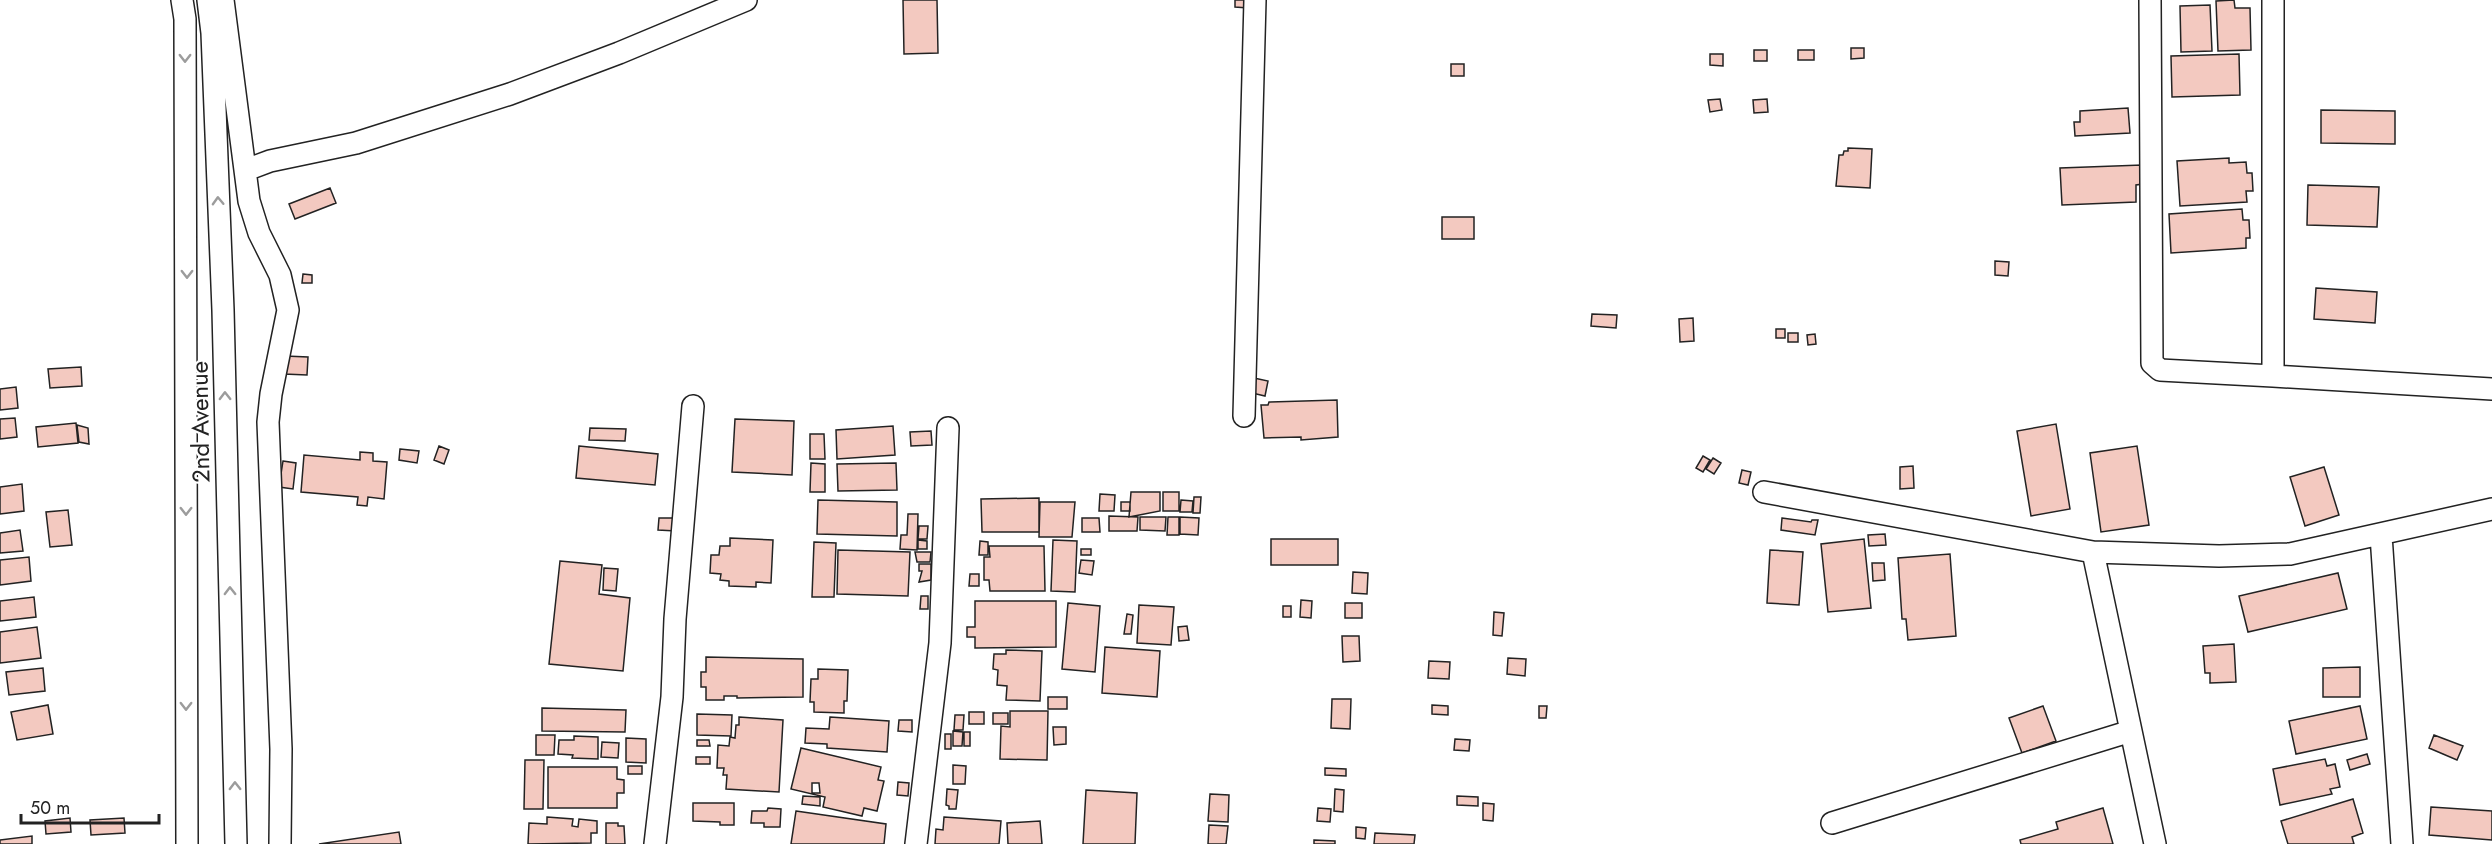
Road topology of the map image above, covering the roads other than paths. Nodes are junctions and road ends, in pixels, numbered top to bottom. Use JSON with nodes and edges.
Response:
{"nodes":[{"id":1,"x":182,"y":0,"type":"edge"},
{"id":2,"x":208,"y":0,"type":"edge"},
{"id":3,"x":223,"y":0,"type":"edge"},
{"id":4,"x":746,"y":0,"type":"edge"},
{"id":5,"x":1255,"y":0,"type":"edge"},
{"id":6,"x":2150,"y":0,"type":"edge"},
{"id":7,"x":2273,"y":0,"type":"edge"},
{"id":8,"x":246,"y":170,"type":"junction"},
{"id":9,"x":2273,"y":376,"type":"junction"},
{"id":10,"x":2492,"y":389,"type":"edge"},
{"id":11,"x":693,"y":406,"type":"dead end"},
{"id":12,"x":1244,"y":416,"type":"dead end"},
{"id":13,"x":948,"y":428,"type":"dead end"},
{"id":14,"x":1764,"y":492,"type":"dead end"},
{"id":15,"x":2492,"y":509,"type":"edge"},
{"id":16,"x":2381,"y":535,"type":"junction"},
{"id":17,"x":2093,"y":552,"type":"junction"},
{"id":18,"x":2131,"y":731,"type":"junction"},
{"id":19,"x":1832,"y":823,"type":"dead end"},
{"id":20,"x":187,"y":844,"type":"edge"},
{"id":21,"x":236,"y":844,"type":"edge"},
{"id":22,"x":280,"y":844,"type":"edge"},
{"id":23,"x":655,"y":844,"type":"edge"},
{"id":24,"x":916,"y":844,"type":"edge"},
{"id":25,"x":2155,"y":844,"type":"edge"},
{"id":26,"x":2402,"y":844,"type":"edge"}],
"edges":[{"from":1,"to":20,"type":"street","name":"2nd Avenue","one_way":true},
{"from":21,"to":2,"type":"street","name":"2nd Avenue","one_way":true},
{"from":3,"to":8,"type":"street"},
{"from":4,"to":8,"type":"street"},
{"from":5,"to":12,"type":"street"},
{"from":6,"to":9,"type":"street"},
{"from":7,"to":9,"type":"street"},
{"from":8,"to":22,"type":"street"},
{"from":9,"to":10,"type":"street"},
{"from":11,"to":23,"type":"street"},
{"from":13,"to":24,"type":"street"},
{"from":14,"to":17,"type":"street"},
{"from":15,"to":16,"type":"street"},
{"from":16,"to":17,"type":"street"},
{"from":16,"to":26,"type":"street"},
{"from":17,"to":18,"type":"street"},
{"from":18,"to":19,"type":"street"},
{"from":18,"to":25,"type":"street"}]}
